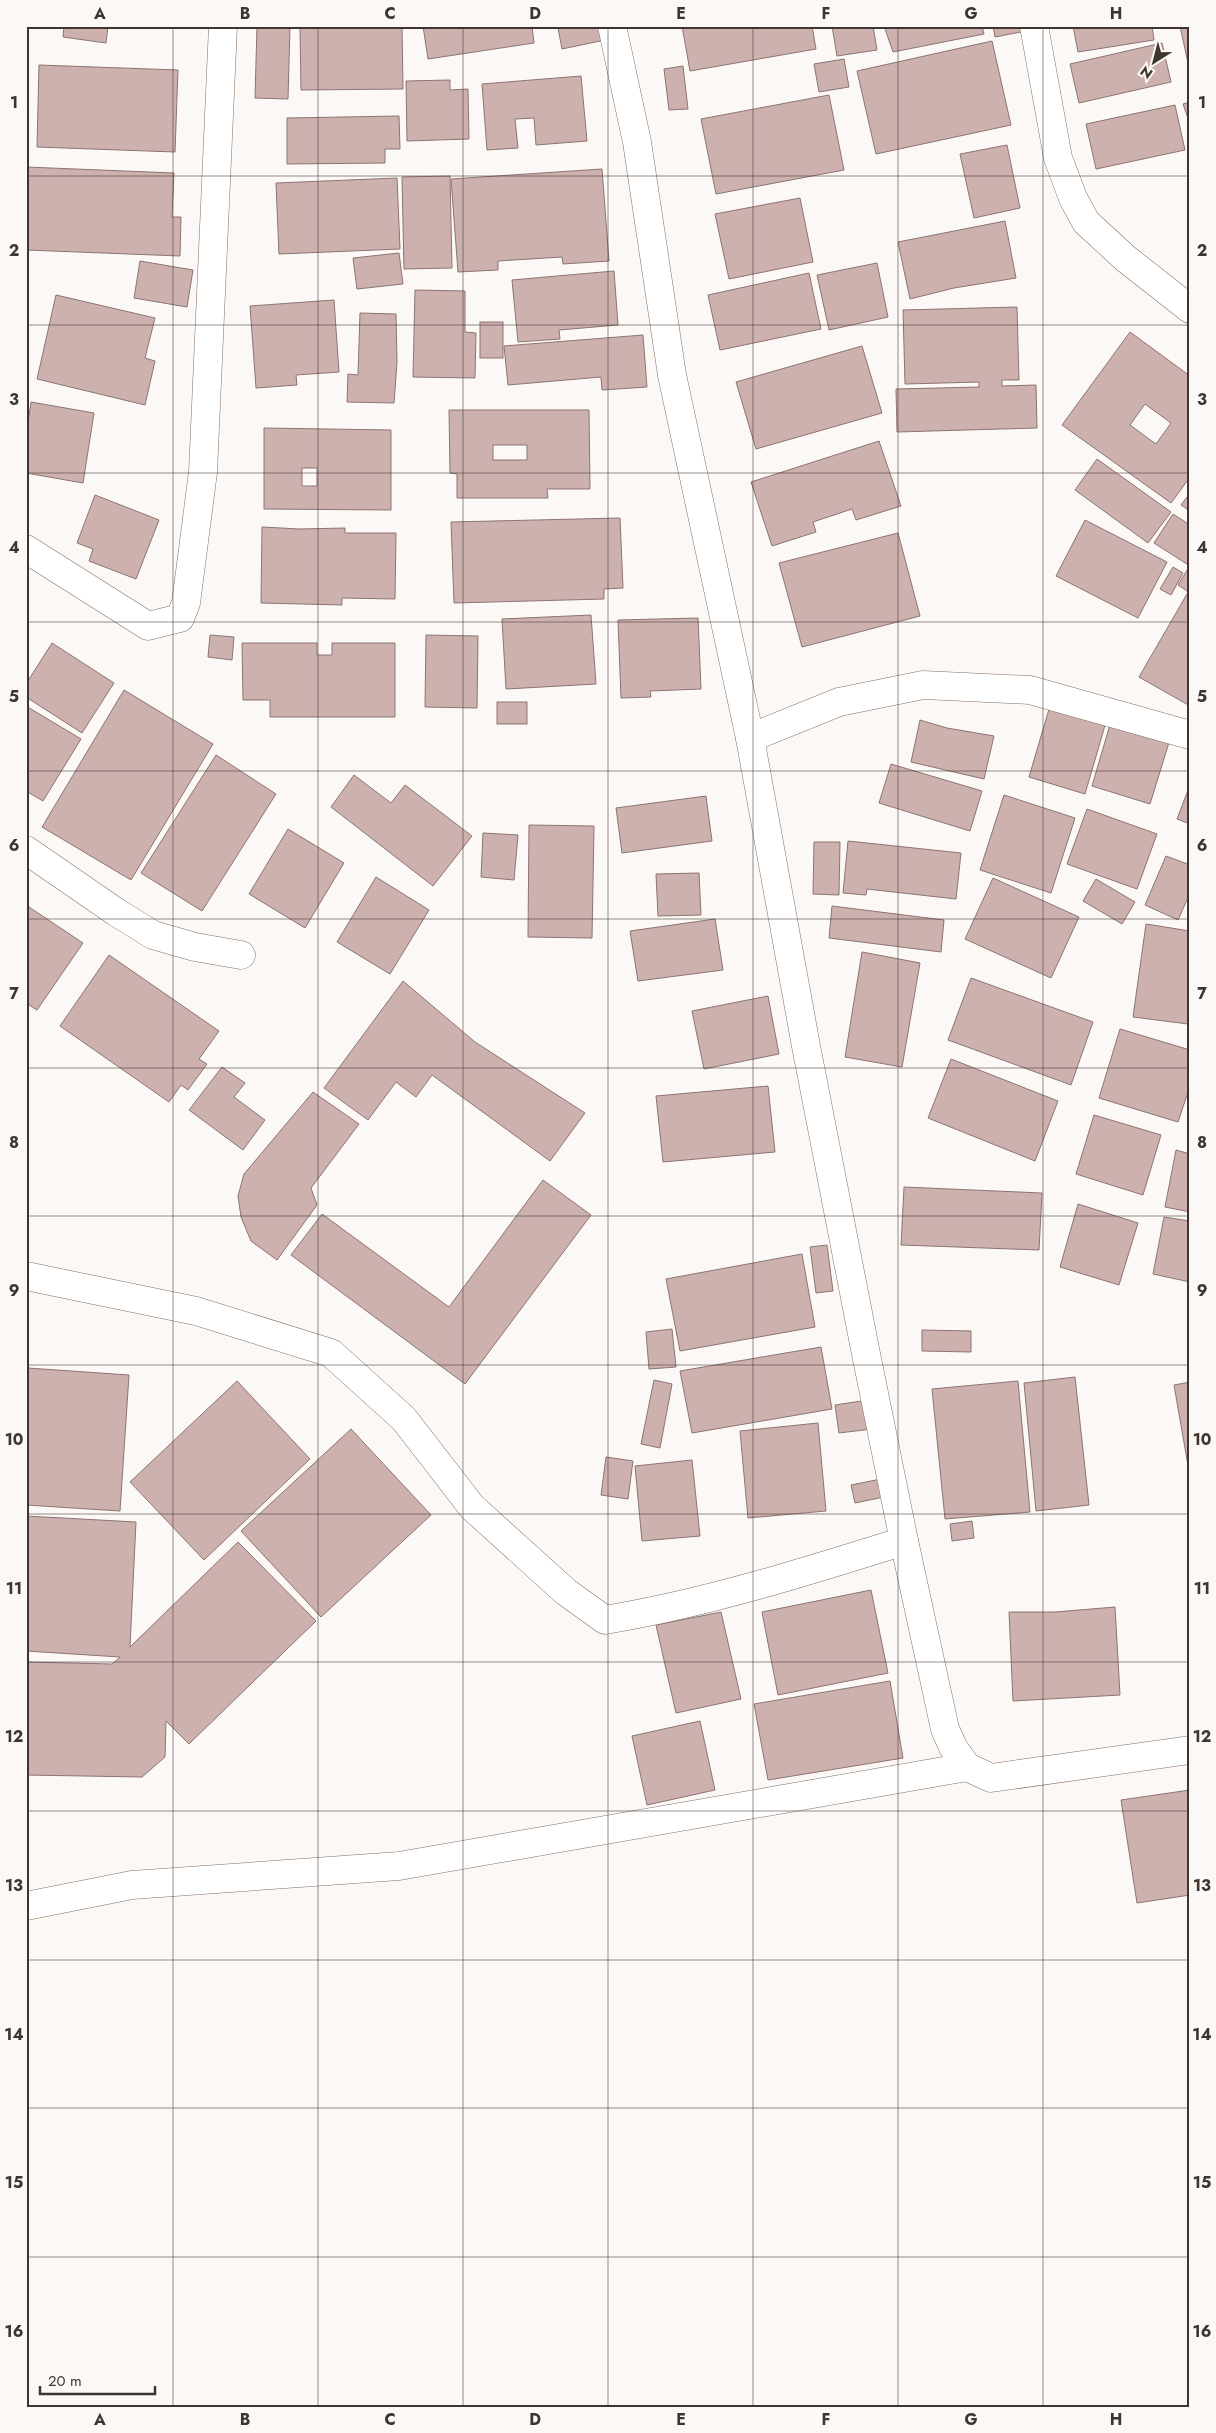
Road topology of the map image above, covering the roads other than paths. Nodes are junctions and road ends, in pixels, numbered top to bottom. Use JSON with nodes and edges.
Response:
{"nodes":[{"id":1,"x":223,"y":26,"type":"edge"},
{"id":2,"x":612,"y":26,"type":"edge"},
{"id":3,"x":1034,"y":26,"type":"edge"},
{"id":4,"x":1190,"y":309,"type":"edge"},
{"id":5,"x":26,"y":549,"type":"edge"},
{"id":6,"x":1190,"y":734,"type":"edge"},
{"id":7,"x":750,"y":738,"type":"junction"},
{"id":8,"x":26,"y":850,"type":"edge"},
{"id":9,"x":240,"y":955,"type":"dead end"},
{"id":10,"x":26,"y":1276,"type":"edge"},
{"id":11,"x":904,"y":1541,"type":"junction"},
{"id":12,"x":1190,"y":1750,"type":"edge"},
{"id":13,"x":967,"y":1767,"type":"junction"},
{"id":14,"x":26,"y":1906,"type":"edge"}],
"edges":[{"from":1,"to":5,"type":"street"},
{"from":2,"to":7,"type":"street"},
{"from":3,"to":4,"type":"street"},
{"from":6,"to":7,"type":"street"},
{"from":7,"to":11,"type":"street"},
{"from":8,"to":9,"type":"street"},
{"from":10,"to":11,"type":"street"},
{"from":11,"to":13,"type":"street"},
{"from":12,"to":13,"type":"street"},
{"from":13,"to":14,"type":"street"}]}
